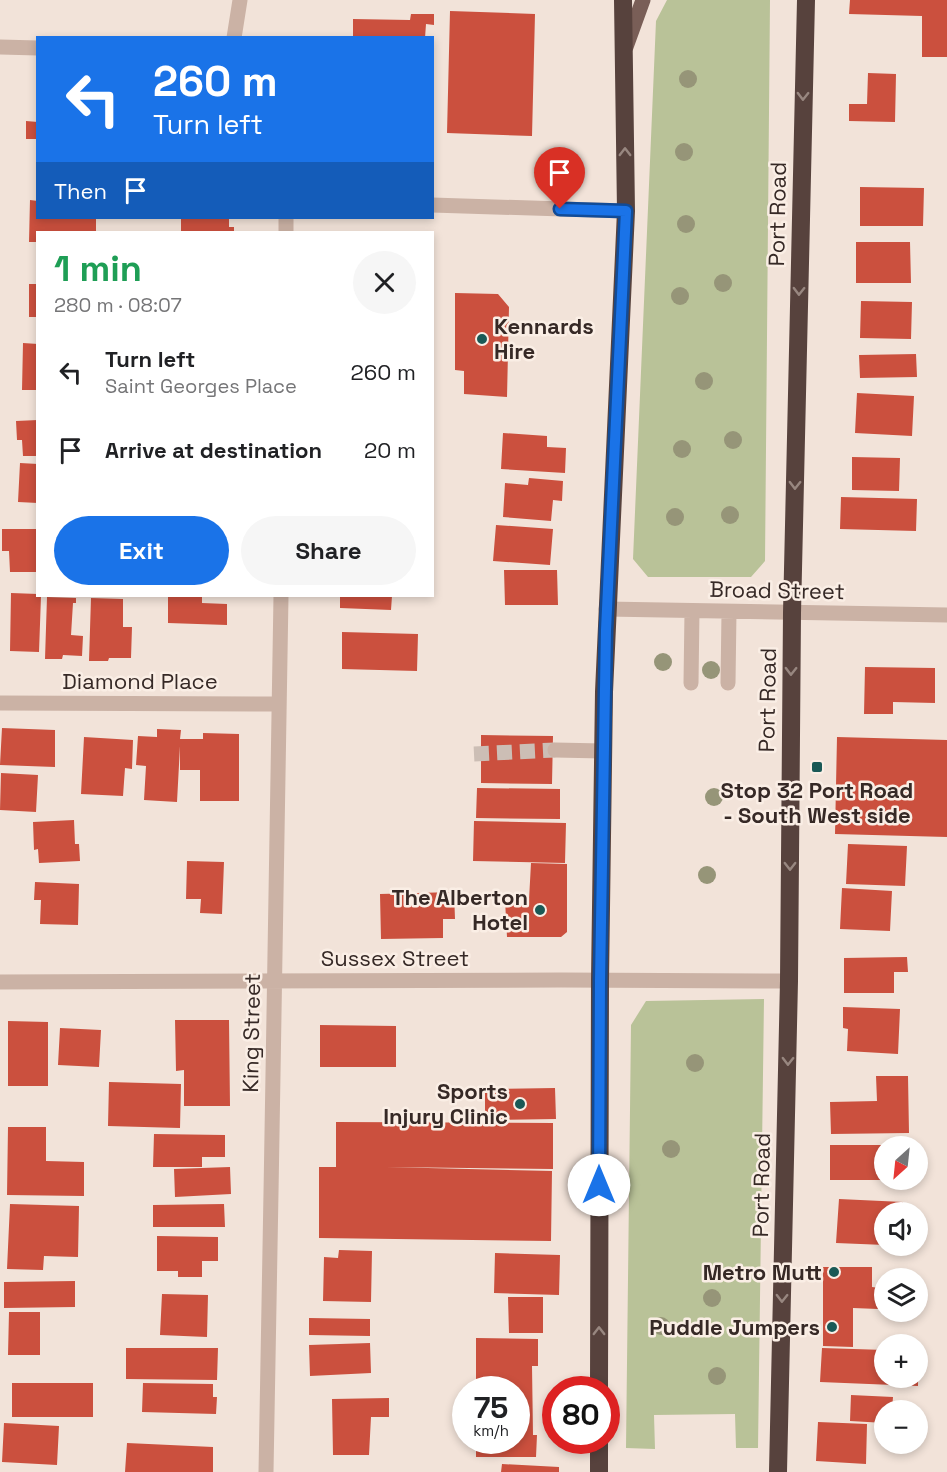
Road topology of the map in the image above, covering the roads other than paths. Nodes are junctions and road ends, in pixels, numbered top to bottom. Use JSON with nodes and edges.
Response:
{"nodes":[{"id":1,"x":240,"y":0,"type":"edge"},
{"id":2,"x":623,"y":0,"type":"edge"},
{"id":3,"x":643,"y":0,"type":"edge"},
{"id":4,"x":806,"y":0,"type":"edge"},
{"id":5,"x":234,"y":36,"type":"edge"},
{"id":6,"x":0,"y":47,"type":"edge"},
{"id":7,"x":36,"y":48,"type":"edge"},
{"id":8,"x":625,"y":50,"type":"junction"},
{"id":9,"x":434,"y":205,"type":"edge"},
{"id":10,"x":626,"y":211,"type":"junction"},
{"id":11,"x":281,"y":597,"type":"edge"},
{"id":12,"x":606,"y":609,"type":"junction"},
{"id":13,"x":692,"y":611,"type":"junction"},
{"id":14,"x":729,"y":612,"type":"junction"},
{"id":15,"x":792,"y":613,"type":"junction"},
{"id":16,"x":947,"y":615,"type":"edge"},
{"id":17,"x":691,"y":683,"type":"dead end"},
{"id":18,"x":728,"y":683,"type":"dead end"},
{"id":19,"x":0,"y":703,"type":"edge"},
{"id":20,"x":279,"y":704,"type":"junction"},
{"id":21,"x":555,"y":750,"type":"tunnel mouth"},
{"id":22,"x":603,"y":751,"type":"junction"},
{"id":23,"x":273,"y":981,"type":"junction"},
{"id":24,"x":600,"y":981,"type":"junction"},
{"id":25,"x":789,"y":981,"type":"junction"},
{"id":26,"x":0,"y":982,"type":"edge"},
{"id":27,"x":599,"y":1376,"type":"edge"},
{"id":28,"x":599,"y":1454,"type":"edge"},
{"id":29,"x":266,"y":1472,"type":"edge"},
{"id":30,"x":599,"y":1472,"type":"edge"},
{"id":31,"x":778,"y":1472,"type":"edge"}],
"edges":[{"from":1,"to":5,"type":"street"},
{"from":2,"to":8,"type":"highway"},
{"from":3,"to":8,"type":"main road"},
{"from":4,"to":15,"type":"highway","name":"Port Road","one_way":true},
{"from":6,"to":7,"type":"street"},
{"from":10,"to":8,"type":"highway","one_way":true},
{"from":9,"to":10,"type":"street"},
{"from":10,"to":12,"type":"highway"},
{"from":11,"to":20,"type":"street","name":"King Street"},
{"from":12,"to":13,"type":"street","name":"Broad Street"},
{"from":12,"to":22,"type":"highway"},
{"from":13,"to":14,"type":"street","name":"Broad Street"},
{"from":13,"to":17,"type":"street"},
{"from":14,"to":15,"type":"street","name":"Broad Street"},
{"from":14,"to":18,"type":"street"},
{"from":15,"to":16,"type":"street","name":"Broad Street"},
{"from":15,"to":25,"type":"highway","name":"Port Road","one_way":true},
{"from":19,"to":20,"type":"street","name":"Diamond Place"},
{"from":20,"to":23,"type":"street","name":"King Street"},
{"from":21,"to":22,"type":"street"},
{"from":22,"to":24,"type":"highway"},
{"from":23,"to":24,"type":"street","name":"Sussex Street"},
{"from":23,"to":26,"type":"street","name":"Sussex Street"},
{"from":23,"to":29,"type":"street","name":"King Street"},
{"from":24,"to":25,"type":"street","name":"Sussex Street"},
{"from":27,"to":24,"type":"highway","one_way":true},
{"from":25,"to":31,"type":"highway","name":"Port Road","one_way":true},
{"from":28,"to":30,"type":"highway"}]}
